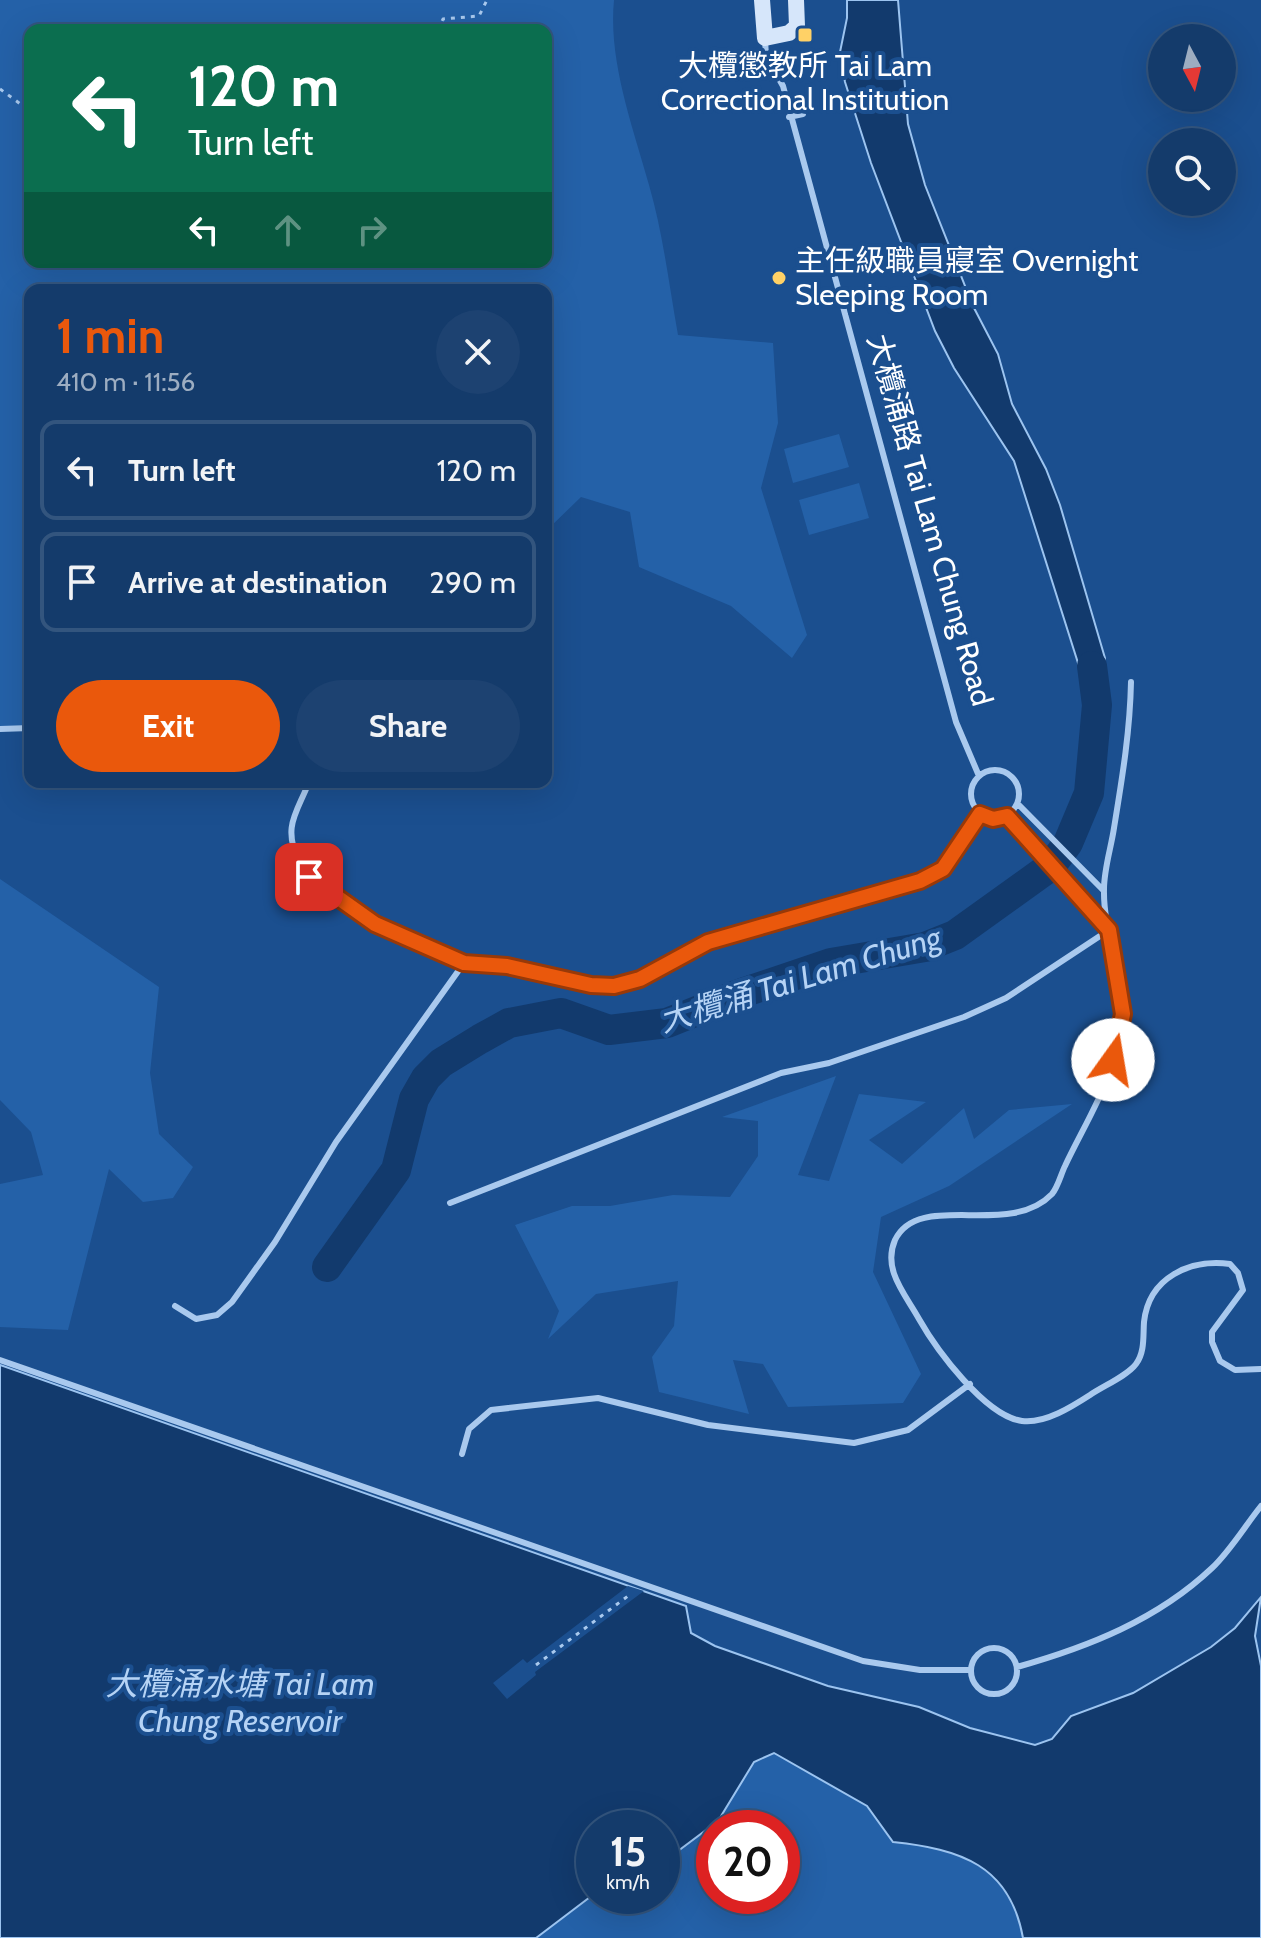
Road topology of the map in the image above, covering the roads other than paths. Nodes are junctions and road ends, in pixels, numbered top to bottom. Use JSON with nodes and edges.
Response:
{"nodes":[{"id":1,"x":762,"y":0,"type":"edge"},
{"id":2,"x":796,"y":0,"type":"edge"},
{"id":3,"x":765,"y":38,"type":"junction"},
{"id":4,"x":803,"y":114,"type":"dead end"},
{"id":5,"x":789,"y":117,"type":"junction"},
{"id":6,"x":1131,"y":682,"type":"dead end"},
{"id":7,"x":24,"y":728,"type":"edge"},
{"id":8,"x":0,"y":729,"type":"edge"},
{"id":9,"x":979,"y":776,"type":"junction"},
{"id":10,"x":306,"y":788,"type":"edge"},
{"id":11,"x":1018,"y":804,"type":"junction"},
{"id":12,"x":980,"y":814,"type":"junction"},
{"id":13,"x":1007,"y":816,"type":"junction"},
{"id":14,"x":1103,"y":890,"type":"junction"},
{"id":15,"x":1109,"y":930,"type":"junction"},
{"id":16,"x":464,"y":963,"type":"junction"},
{"id":17,"x":450,"y":1203,"type":"dead end"},
{"id":18,"x":175,"y":1306,"type":"dead end"},
{"id":19,"x":0,"y":1360,"type":"edge"},
{"id":20,"x":1261,"y":1369,"type":"edge"},
{"id":21,"x":970,"y":1384,"type":"junction"},
{"id":22,"x":462,"y":1454,"type":"dead end"},
{"id":23,"x":1261,"y":1506,"type":"edge"},
{"id":24,"x":1017,"y":1667,"type":"junction"},
{"id":25,"x":970,"y":1670,"type":"junction"}],
"edges":[{"from":1,"to":3,"type":"street","name":"大欖涌路 Tai Lam Chung Road"},
{"from":2,"to":3,"type":"street"},
{"from":3,"to":5,"type":"lane","name":"大欖涌路 Tai Lam Chung Road"},
{"from":4,"to":5,"type":"lane"},
{"from":5,"to":9,"type":"lane","name":"大欖涌路 Tai Lam Chung Road"},
{"from":6,"to":14,"type":"lane"},
{"from":7,"to":8,"type":"lane"},
{"from":9,"to":11,"type":"lane"},
{"from":9,"to":12,"type":"lane"},
{"from":10,"to":16,"type":"lane"},
{"from":11,"to":13,"type":"lane"},
{"from":11,"to":14,"type":"lane"},
{"from":12,"to":13,"type":"lane"},
{"from":12,"to":16,"type":"lane"},
{"from":13,"to":15,"type":"lane"},
{"from":14,"to":15,"type":"lane"},
{"from":15,"to":17,"type":"lane"},
{"from":15,"to":21,"type":"lane"},
{"from":16,"to":18,"type":"lane"},
{"from":19,"to":25,"type":"lane"},
{"from":20,"to":21,"type":"lane"},
{"from":21,"to":22,"type":"lane"},
{"from":23,"to":24,"type":"lane"},
{"from":24,"to":25,"type":"lane"},
{"from":24,"to":25,"type":"lane"}]}
